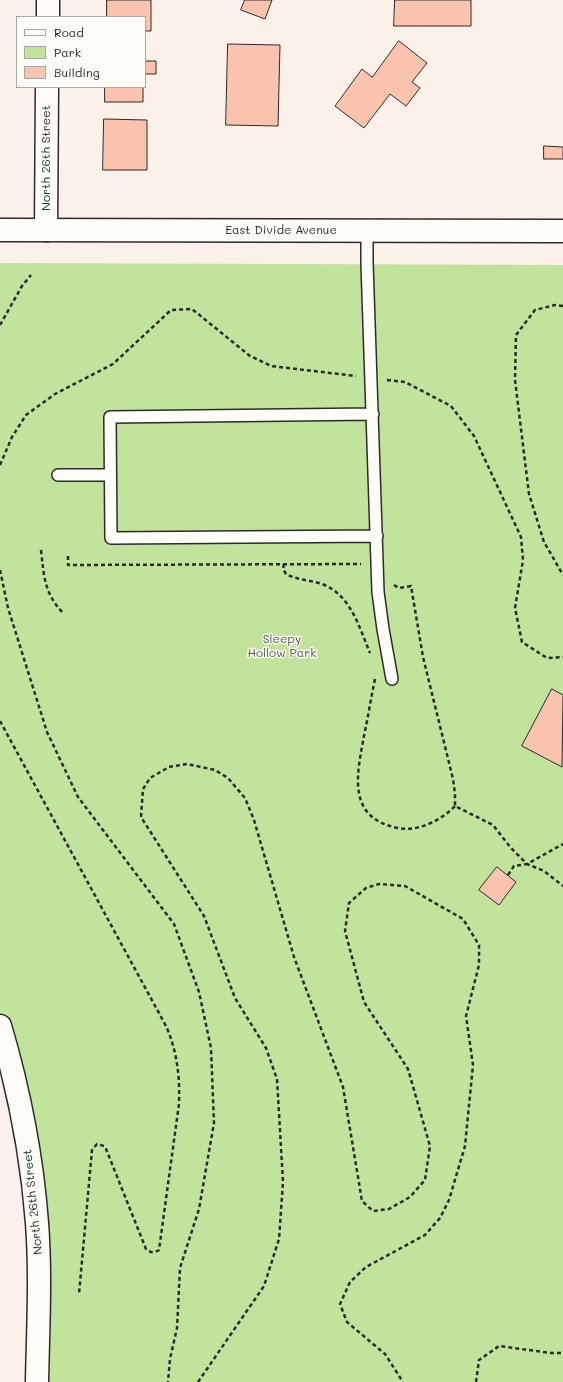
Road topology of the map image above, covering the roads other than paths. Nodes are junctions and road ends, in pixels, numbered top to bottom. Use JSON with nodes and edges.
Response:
{"nodes":[{"id":1,"x":48,"y":0,"type":"edge"},
{"id":2,"x":48,"y":16,"type":"edge"},
{"id":3,"x":47,"y":88,"type":"edge"},
{"id":4,"x":0,"y":230,"type":"edge"},
{"id":5,"x":46,"y":230,"type":"junction"},
{"id":6,"x":367,"y":231,"type":"junction"},
{"id":7,"x":563,"y":231,"type":"edge"},
{"id":8,"x":373,"y":414,"type":"junction"},
{"id":9,"x":58,"y":475,"type":"dead end"},
{"id":10,"x":110,"y":475,"type":"junction"},
{"id":11,"x":377,"y":536,"type":"junction"},
{"id":12,"x":392,"y":679,"type":"dead end"},
{"id":13,"x":0,"y":1026,"type":"edge"},
{"id":14,"x":37,"y":1382,"type":"edge"}],
"edges":[{"from":1,"to":2,"type":"street"},
{"from":3,"to":5,"type":"street","name":"North 26th Street"},
{"from":4,"to":5,"type":"street","name":"East Divide Avenue"},
{"from":5,"to":6,"type":"street","name":"East Divide Avenue"},
{"from":6,"to":7,"type":"street","name":"East Divide Avenue"},
{"from":6,"to":8,"type":"lane"},
{"from":8,"to":10,"type":"lane"},
{"from":8,"to":11,"type":"lane"},
{"from":9,"to":10,"type":"lane"},
{"from":10,"to":11,"type":"lane"},
{"from":11,"to":12,"type":"lane"},
{"from":13,"to":14,"type":"street","name":"North 26th Street"}]}
